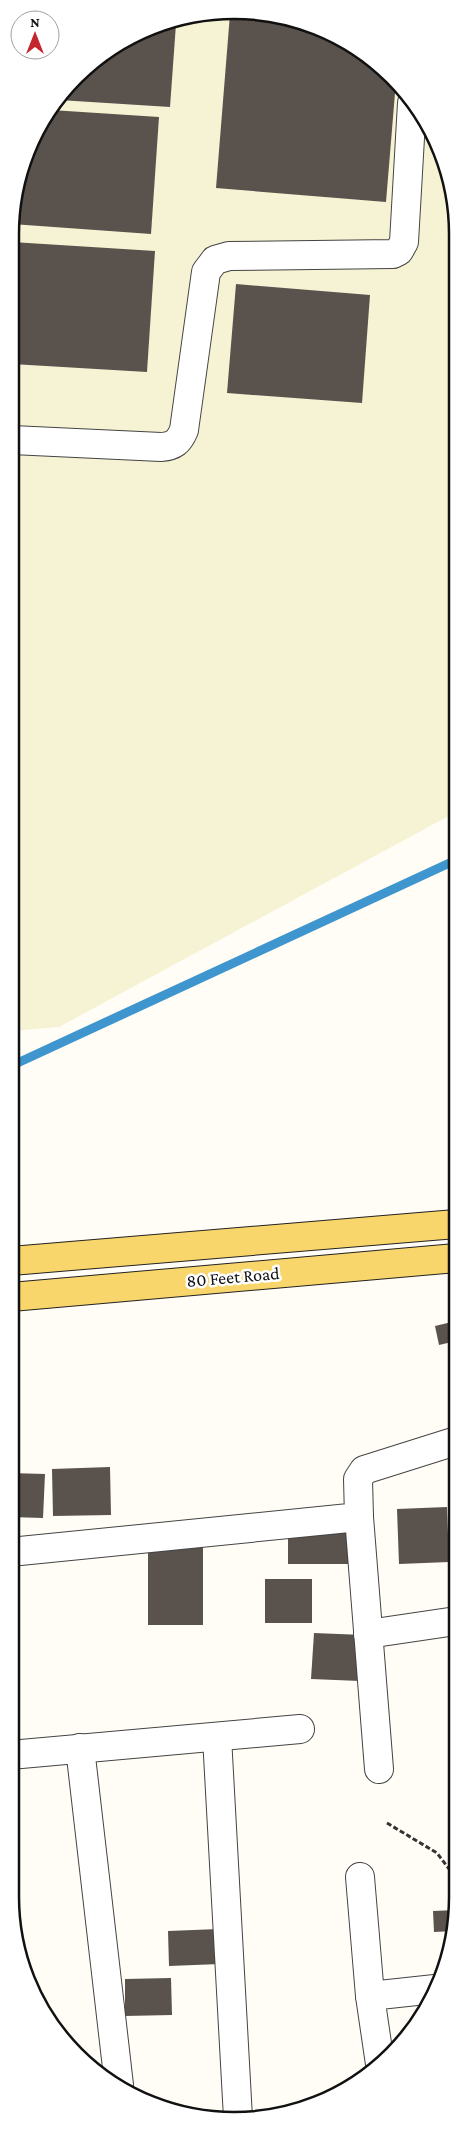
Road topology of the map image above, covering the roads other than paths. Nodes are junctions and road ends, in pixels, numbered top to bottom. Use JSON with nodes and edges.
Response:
{"nodes":[{"id":1,"x":411,"y":112,"type":"edge"},
{"id":2,"x":19,"y":440,"type":"edge"},
{"id":3,"x":449,"y":1225,"type":"edge"},
{"id":4,"x":449,"y":1259,"type":"edge"},
{"id":5,"x":19,"y":1260,"type":"edge"},
{"id":6,"x":19,"y":1296,"type":"edge"},
{"id":7,"x":449,"y":1443,"type":"edge"},
{"id":8,"x":359,"y":1517,"type":"junction"},
{"id":9,"x":19,"y":1551,"type":"edge"},
{"id":10,"x":449,"y":1622,"type":"edge"},
{"id":11,"x":368,"y":1634,"type":"junction"},
{"id":12,"x":300,"y":1729,"type":"dead end"},
{"id":13,"x":217,"y":1737,"type":"junction"},
{"id":14,"x":80,"y":1748,"type":"junction"},
{"id":15,"x":19,"y":1754,"type":"edge"},
{"id":16,"x":379,"y":1770,"type":"dead end"},
{"id":17,"x":360,"y":1877,"type":"dead end"},
{"id":18,"x":428,"y":1990,"type":"edge"},
{"id":19,"x":370,"y":1996,"type":"junction"},
{"id":20,"x":379,"y":2056,"type":"edge"},
{"id":21,"x":117,"y":2078,"type":"edge"},
{"id":22,"x":238,"y":2112,"type":"edge"}],
"edges":[{"from":1,"to":2,"type":"street"},
{"from":3,"to":5,"type":"main road","name":"80 Feet Road"},
{"from":4,"to":6,"type":"main road","name":"80 Feet Road"},
{"from":7,"to":8,"type":"street"},
{"from":8,"to":9,"type":"street"},
{"from":8,"to":11,"type":"street"},
{"from":10,"to":11,"type":"street"},
{"from":11,"to":16,"type":"street"},
{"from":12,"to":13,"type":"street"},
{"from":13,"to":14,"type":"street"},
{"from":13,"to":22,"type":"street"},
{"from":14,"to":15,"type":"street"},
{"from":14,"to":21,"type":"street"},
{"from":17,"to":19,"type":"street"},
{"from":18,"to":19,"type":"street"},
{"from":19,"to":20,"type":"street"}]}
